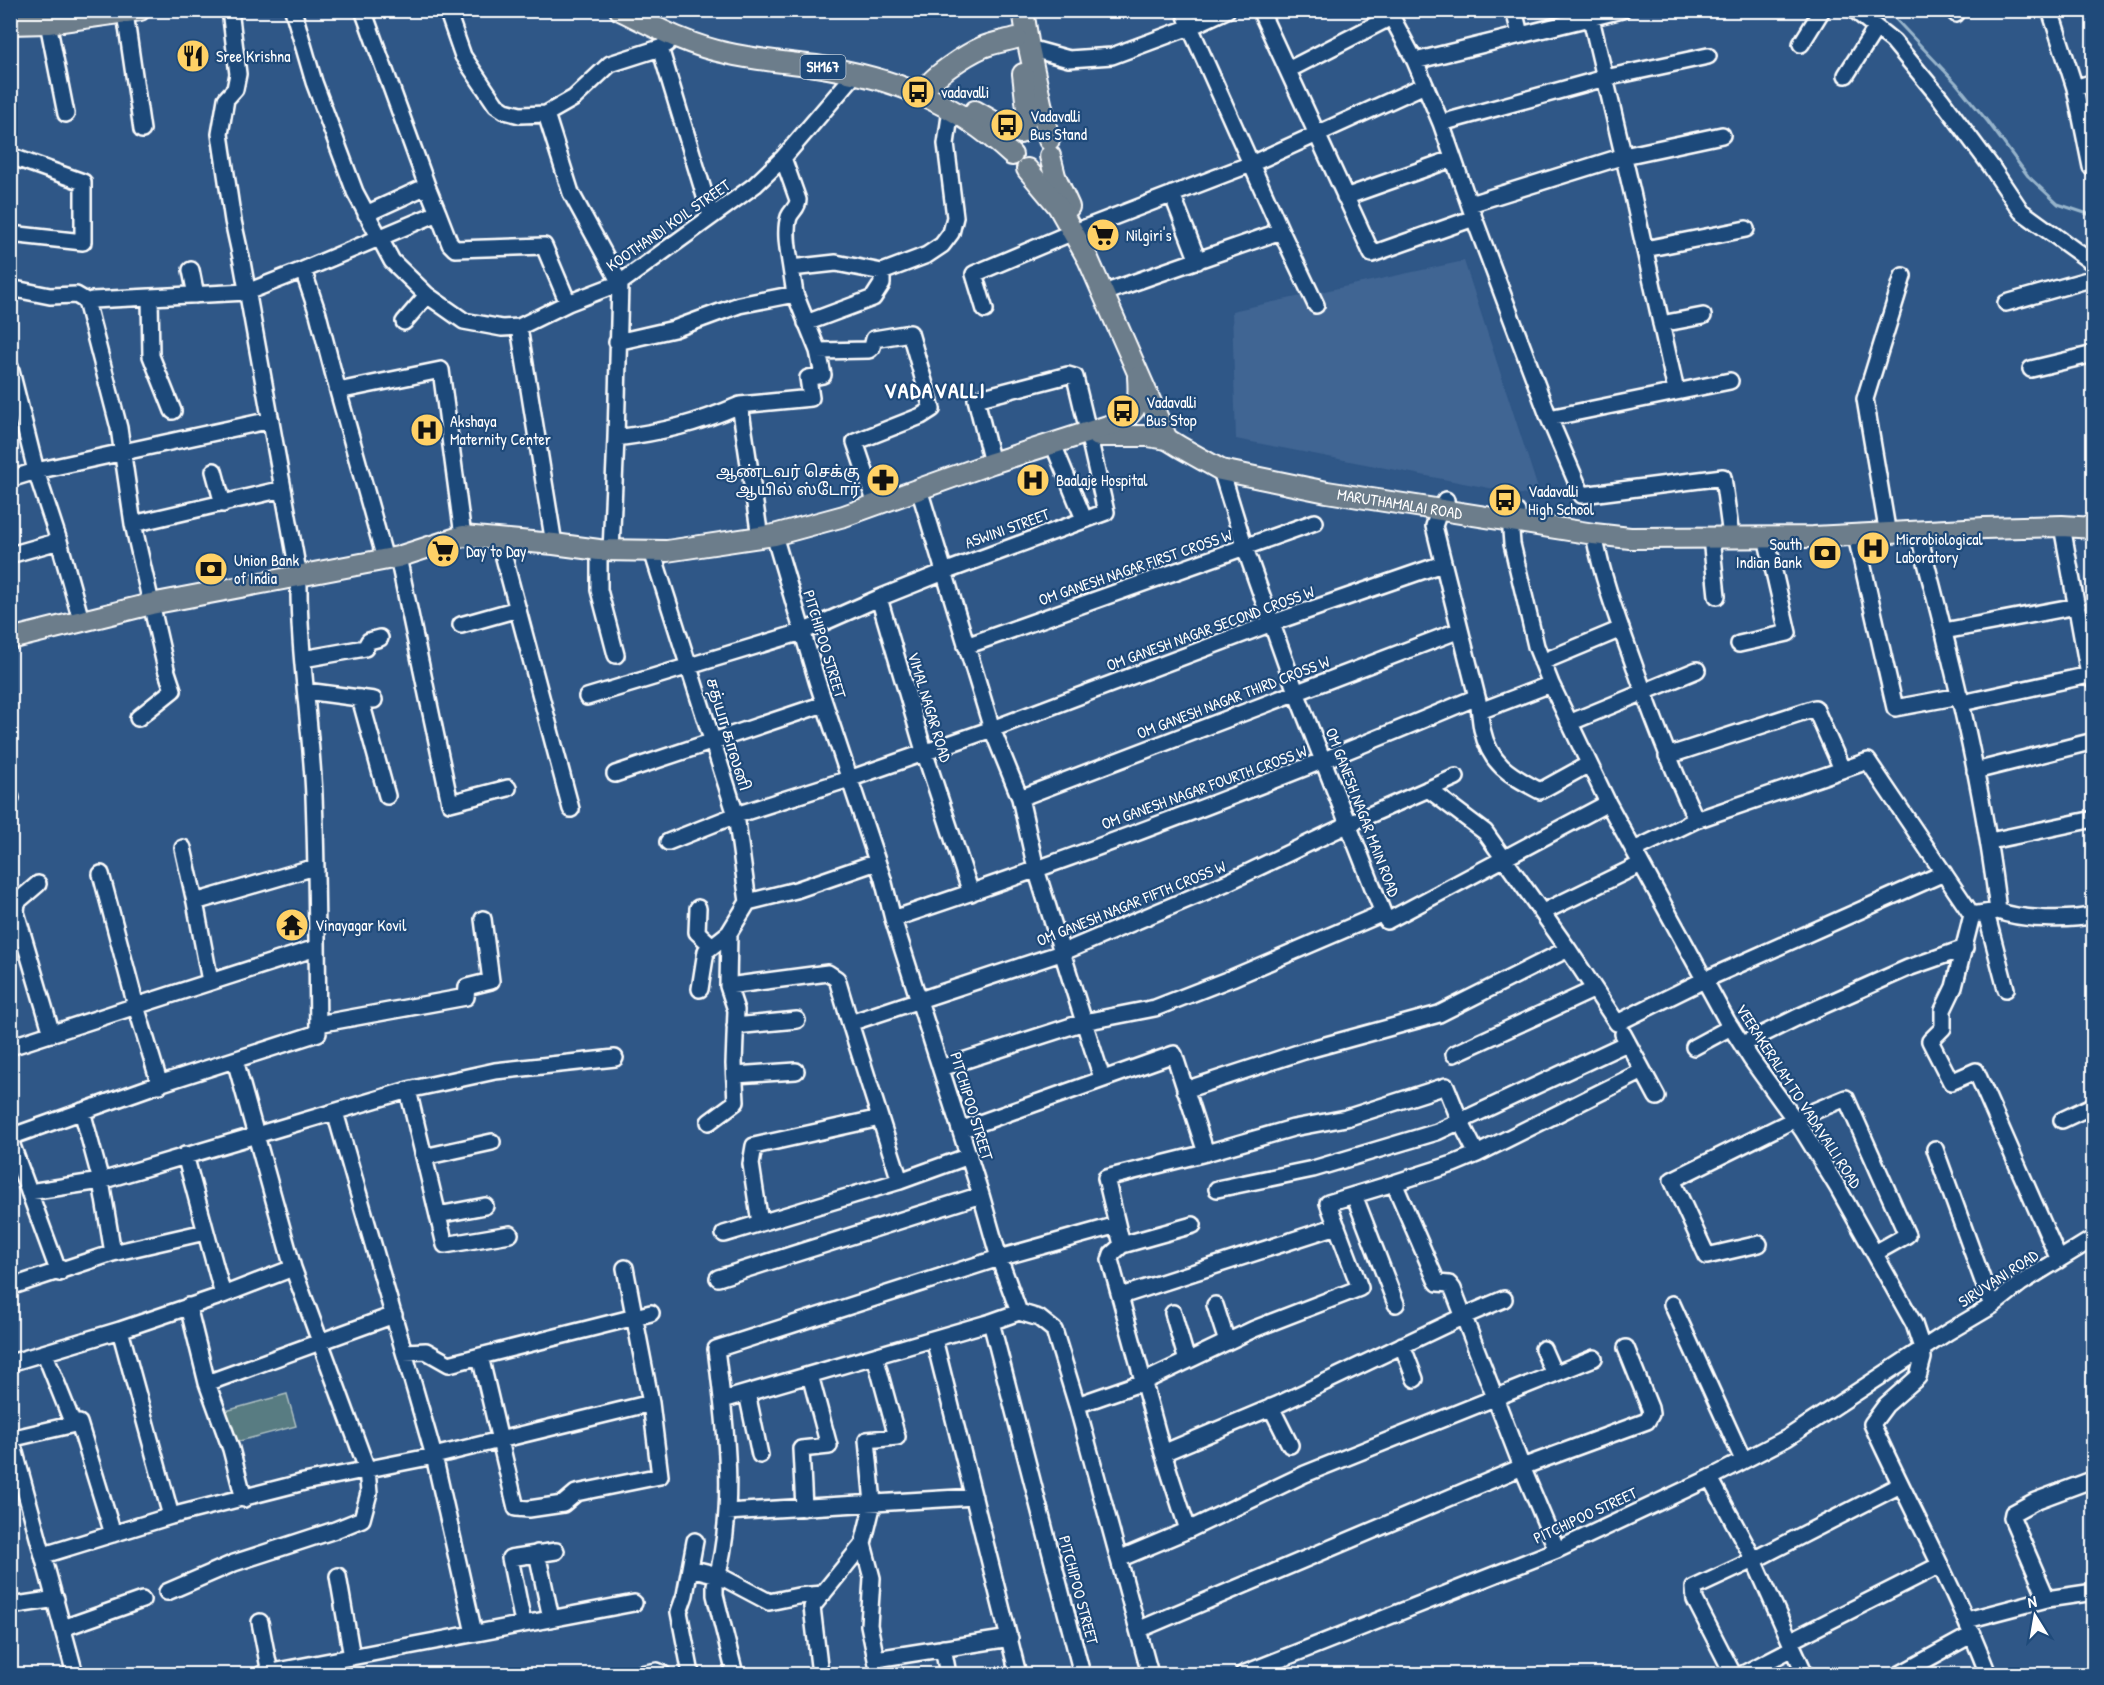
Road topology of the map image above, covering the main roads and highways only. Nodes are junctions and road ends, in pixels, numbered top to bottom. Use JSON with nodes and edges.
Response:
{"nodes":[{"id":1,"x":1012,"y":10,"type":"edge"},
{"id":2,"x":1023,"y":10,"type":"edge"},
{"id":3,"x":630,"y":11,"type":"edge"},
{"id":4,"x":133,"y":12,"type":"edge"},
{"id":5,"x":60,"y":14,"type":"edge"},
{"id":6,"x":10,"y":23,"type":"edge"},
{"id":7,"x":1022,"y":43,"type":"junction"},
{"id":8,"x":924,"y":89,"type":"junction"},
{"id":9,"x":1022,"y":132,"type":"junction"},
{"id":10,"x":1049,"y":148,"type":"junction"},
{"id":11,"x":1012,"y":155,"type":"junction"},
{"id":12,"x":1027,"y":169,"type":"junction"},
{"id":13,"x":1078,"y":231,"type":"junction"},
{"id":14,"x":1137,"y":369,"type":"junction"},
{"id":15,"x":1154,"y":383,"type":"junction"},
{"id":16,"x":1129,"y":417,"type":"junction"},
{"id":17,"x":1161,"y":421,"type":"junction"},
{"id":18,"x":1088,"y":434,"type":"junction"},
{"id":19,"x":1443,"y":504,"type":"junction"},
{"id":20,"x":1516,"y":517,"type":"junction"},
{"id":21,"x":2094,"y":518,"type":"edge"},
{"id":22,"x":2094,"y":528,"type":"edge"},
{"id":23,"x":10,"y":639,"type":"edge"}],
"edges":[{"from":1,"to":7,"type":"main road"},
{"from":2,"to":7,"type":"main road"},
{"from":3,"to":8,"type":"main road","number":"SH167"},
{"from":3,"to":8,"type":"main road","number":"SH167"},
{"from":4,"to":5,"type":"main road"},
{"from":5,"to":6,"type":"main road"},
{"from":7,"to":8,"type":"main road"},
{"from":7,"to":9,"type":"main road"},
{"from":7,"to":10,"type":"main road","name":"MARUTHAMALAI ROAD"},
{"from":8,"to":9,"type":"main road","number":"SH167"},
{"from":8,"to":11,"type":"main road","number":"SH167"},
{"from":9,"to":10,"type":"main road"},
{"from":9,"to":11,"type":"main road"},
{"from":10,"to":12,"type":"main road"},
{"from":10,"to":13,"type":"main road","name":"MARUTHAMALAI ROAD"},
{"from":11,"to":12,"type":"main road"},
{"from":12,"to":13,"type":"main road","name":"MARUTHAMALAI ROAD"},
{"from":13,"to":14,"type":"main road","name":"MARUTHAMALAI ROAD"},
{"from":13,"to":15,"type":"main road","name":"MARUTHAMALAI ROAD"},
{"from":14,"to":16,"type":"main road"},
{"from":14,"to":17,"type":"main road","name":"MARUTHAMALAI ROAD"},
{"from":15,"to":17,"type":"main road","name":"MARUTHAMALAI ROAD"},
{"from":15,"to":17,"type":"main road"},
{"from":16,"to":17,"type":"main road"},
{"from":16,"to":18,"type":"main road"},
{"from":17,"to":18,"type":"main road"},
{"from":17,"to":19,"type":"main road","name":"MARUTHAMALAI ROAD"},
{"from":17,"to":19,"type":"main road","name":"MARUTHAMALAI ROAD"},
{"from":18,"to":23,"type":"main road"},
{"from":19,"to":20,"type":"main road","name":"MARUTHAMALAI ROAD"},
{"from":20,"to":21,"type":"main road","name":"MARUTHAMALAI ROAD"},
{"from":20,"to":22,"type":"main road","name":"MARUTHAMALAI ROAD"}]}
